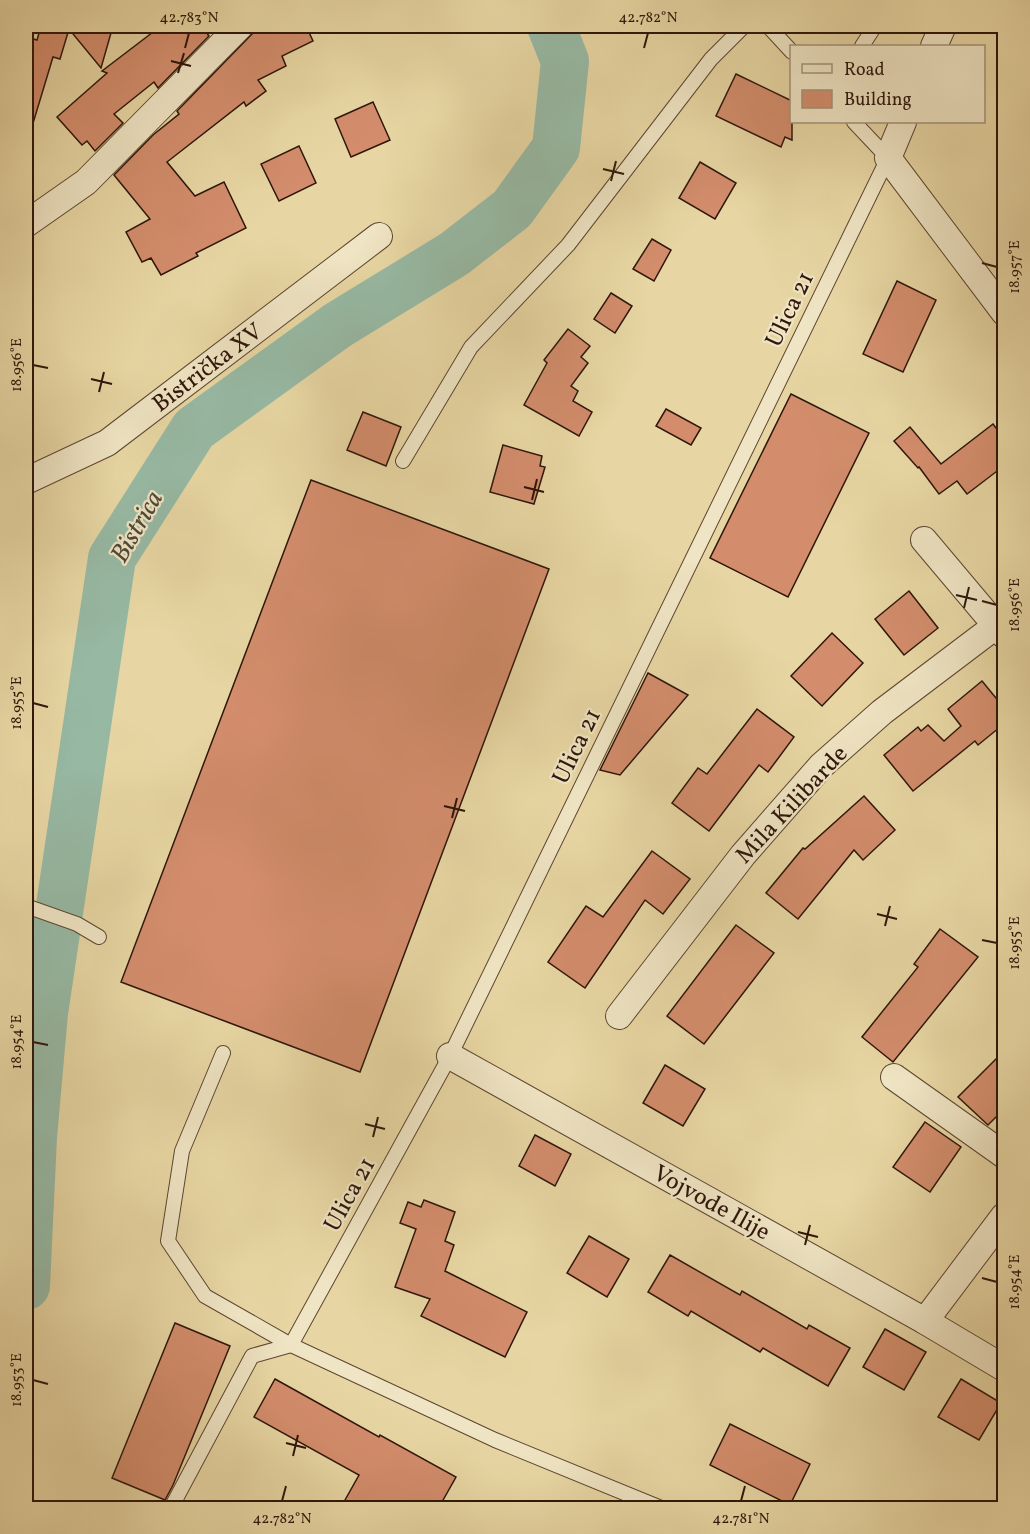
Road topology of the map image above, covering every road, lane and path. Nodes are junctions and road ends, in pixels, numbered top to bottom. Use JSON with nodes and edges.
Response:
{"nodes":[{"id":1,"x":240,"y":26,"type":"edge"},
{"id":2,"x":744,"y":26,"type":"edge"},
{"id":3,"x":768,"y":26,"type":"edge"},
{"id":4,"x":875,"y":26,"type":"edge"},
{"id":5,"x":943,"y":26,"type":"edge"},
{"id":6,"x":863,"y":45,"type":"edge"},
{"id":7,"x":934,"y":45,"type":"edge"},
{"id":8,"x":790,"y":50,"type":"edge"},
{"id":9,"x":855,"y":123,"type":"edge"},
{"id":10,"x":903,"y":123,"type":"edge"},
{"id":11,"x":888,"y":158,"type":"junction"},
{"id":12,"x":26,"y":224,"type":"edge"},
{"id":13,"x":379,"y":236,"type":"dead end"},
{"id":14,"x":1002,"y":298,"type":"edge"},
{"id":15,"x":404,"y":461,"type":"dead end"},
{"id":16,"x":26,"y":481,"type":"edge"},
{"id":17,"x":924,"y":540,"type":"dead end"},
{"id":18,"x":1001,"y":630,"type":"edge"},
{"id":19,"x":26,"y":906,"type":"edge"},
{"id":20,"x":99,"y":937,"type":"dead end"},
{"id":21,"x":619,"y":1016,"type":"dead end"},
{"id":22,"x":223,"y":1053,"type":"dead end"},
{"id":23,"x":450,"y":1056,"type":"junction"},
{"id":24,"x":894,"y":1077,"type":"dead end"},
{"id":25,"x":1005,"y":1155,"type":"edge"},
{"id":26,"x":1005,"y":1216,"type":"edge"},
{"id":27,"x":925,"y":1321,"type":"junction"},
{"id":28,"x":291,"y":1345,"type":"junction"},
{"id":29,"x":1005,"y":1368,"type":"edge"},
{"id":30,"x":171,"y":1509,"type":"edge"},
{"id":31,"x":661,"y":1509,"type":"edge"}],
"edges":[{"from":1,"to":12,"type":"street"},
{"from":2,"to":15,"type":"lane"},
{"from":3,"to":8,"type":"lane"},
{"from":4,"to":6,"type":"lane"},
{"from":5,"to":7,"type":"street"},
{"from":9,"to":11,"type":"lane"},
{"from":10,"to":11,"type":"street"},
{"from":11,"to":14,"type":"street"},
{"from":11,"to":23,"type":"lane","name":"Ulica 21"},
{"from":13,"to":16,"type":"street","name":"Bistrička XV"},
{"from":17,"to":18,"type":"street"},
{"from":18,"to":21,"type":"street","name":"Mila Kilibarde"},
{"from":19,"to":20,"type":"lane"},
{"from":22,"to":28,"type":"lane"},
{"from":23,"to":27,"type":"street","name":"Vojvode Ilije"},
{"from":23,"to":28,"type":"lane","name":"Ulica 21"},
{"from":24,"to":25,"type":"street"},
{"from":26,"to":27,"type":"street"},
{"from":27,"to":29,"type":"street","name":"Vojvode Ilije"},
{"from":28,"to":30,"type":"lane"},
{"from":28,"to":31,"type":"lane"}]}
